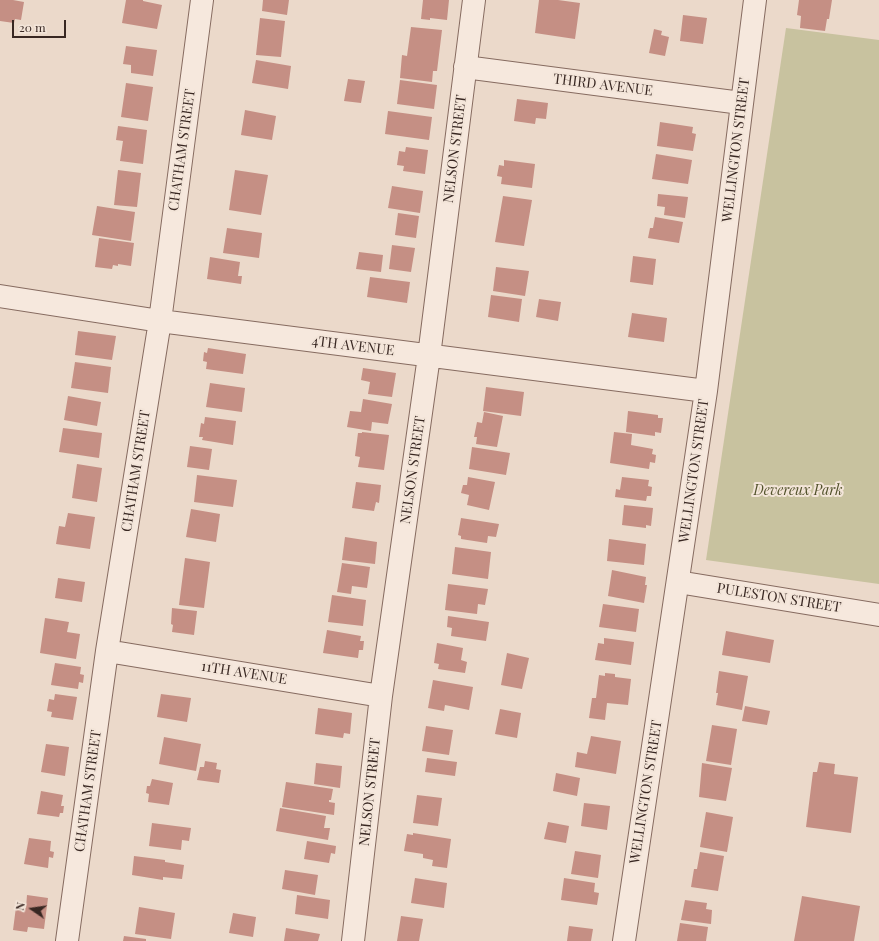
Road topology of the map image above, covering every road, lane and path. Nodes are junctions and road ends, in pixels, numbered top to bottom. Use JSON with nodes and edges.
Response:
{"nodes":[{"id":1,"x":202,"y":0,"type":"edge"},
{"id":2,"x":474,"y":0,"type":"edge"},
{"id":3,"x":755,"y":0,"type":"edge"},
{"id":4,"x":465,"y":67,"type":"junction"},
{"id":5,"x":741,"y":103,"type":"junction"},
{"id":6,"x":0,"y":296,"type":"edge"},
{"id":7,"x":160,"y":320,"type":"junction"},
{"id":8,"x":429,"y":356,"type":"junction"},
{"id":9,"x":706,"y":392,"type":"junction"},
{"id":10,"x":678,"y":582,"type":"junction"},
{"id":11,"x":879,"y":615,"type":"edge"},
{"id":12,"x":107,"y":651,"type":"junction"},
{"id":13,"x":381,"y":696,"type":"junction"},
{"id":14,"x":67,"y":941,"type":"edge"},
{"id":15,"x":353,"y":941,"type":"edge"},
{"id":16,"x":624,"y":941,"type":"edge"}],
"edges":[{"from":1,"to":7,"type":"street","name":"CHATHAM STREET"},
{"from":2,"to":4,"type":"street","name":"NELSON STREET"},
{"from":3,"to":5,"type":"street","name":"WELLINGTON STREET"},
{"from":4,"to":5,"type":"street","name":"THIRD AVENUE"},
{"from":4,"to":8,"type":"street","name":"NELSON STREET"},
{"from":5,"to":9,"type":"street","name":"WELLINGTON STREET"},
{"from":6,"to":7,"type":"street","name":"4TH AVENUE"},
{"from":7,"to":8,"type":"street","name":"4TH AVENUE"},
{"from":7,"to":12,"type":"street","name":"CHATHAM STREET"},
{"from":8,"to":9,"type":"street","name":"4TH AVENUE"},
{"from":8,"to":13,"type":"street","name":"NELSON STREET"},
{"from":9,"to":10,"type":"street","name":"WELLINGTON STREET"},
{"from":10,"to":11,"type":"street","name":"PULESTON STREET"},
{"from":10,"to":16,"type":"street","name":"WELLINGTON STREET"},
{"from":12,"to":13,"type":"street","name":"11TH AVENUE"},
{"from":12,"to":14,"type":"street","name":"CHATHAM STREET"},
{"from":13,"to":15,"type":"street","name":"NELSON STREET"}]}
